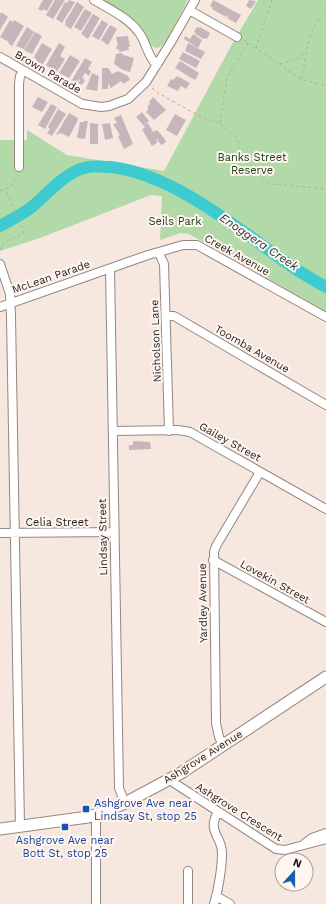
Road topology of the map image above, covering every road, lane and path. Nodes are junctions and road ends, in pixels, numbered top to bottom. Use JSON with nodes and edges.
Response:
{"nodes":[{"id":1,"x":94,"y":0,"type":"edge"},
{"id":2,"x":195,"y":0,"type":"edge"},
{"id":3,"x":272,"y":0,"type":"edge"},
{"id":4,"x":189,"y":10,"type":"junction"},
{"id":5,"x":326,"y":12,"type":"edge"},
{"id":6,"x":237,"y":37,"type":"joint"},
{"id":7,"x":248,"y":42,"type":"junction"},
{"id":8,"x":256,"y":48,"type":"junction"},
{"id":9,"x":306,"y":51,"type":"junction"},
{"id":10,"x":0,"y":57,"type":"edge"},
{"id":11,"x":157,"y":64,"type":"junction"},
{"id":12,"x":279,"y":64,"type":"junction"},
{"id":13,"x":23,"y":71,"type":"junction"},
{"id":14,"x":301,"y":79,"type":"junction"},
{"id":15,"x":146,"y":81,"type":"junction"},
{"id":16,"x":326,"y":86,"type":"edge"},
{"id":17,"x":220,"y":123,"type":"junction"},
{"id":18,"x":19,"y":167,"type":"joint"},
{"id":19,"x":326,"y":189,"type":"edge"},
{"id":20,"x":6,"y":190,"type":"junction"},
{"id":21,"x":0,"y":191,"type":"edge"},
{"id":22,"x":0,"y":250,"type":"edge"},
{"id":23,"x":159,"y":253,"type":"junction"},
{"id":24,"x":0,"y":264,"type":"edge"},
{"id":25,"x":110,"y":269,"type":"junction"},
{"id":26,"x":10,"y":303,"type":"junction"},
{"id":27,"x":0,"y":307,"type":"edge"},
{"id":28,"x":166,"y":316,"type":"junction"},
{"id":29,"x":326,"y":317,"type":"edge"},
{"id":30,"x":326,"y":405,"type":"edge"},
{"id":31,"x":169,"y":430,"type":"junction"},
{"id":32,"x":113,"y":431,"type":"junction"},
{"id":33,"x":260,"y":472,"type":"junction"},
{"id":34,"x":326,"y":509,"type":"edge"},
{"id":35,"x":114,"y":532,"type":"junction"},
{"id":36,"x":0,"y":533,"type":"edge"},
{"id":37,"x":15,"y":533,"type":"junction"},
{"id":38,"x":214,"y":560,"type":"junction"},
{"id":39,"x":326,"y":622,"type":"edge"},
{"id":40,"x":326,"y":676,"type":"edge"},
{"id":41,"x":223,"y":745,"type":"junction"},
{"id":42,"x":168,"y":779,"type":"junction"},
{"id":43,"x":125,"y":803,"type":"junction"},
{"id":44,"x":218,"y":812,"type":"junction"},
{"id":45,"x":96,"y":815,"type":"junction"},
{"id":46,"x":20,"y":826,"type":"junction"},
{"id":47,"x":0,"y":829,"type":"edge"},
{"id":48,"x":326,"y":835,"type":"edge"},
{"id":49,"x":188,"y":871,"type":"dead end"},
{"id":50,"x":215,"y":900,"type":"edge"},
{"id":51,"x":96,"y":904,"type":"edge"},
{"id":52,"x":188,"y":904,"type":"edge"},
{"id":53,"x":230,"y":904,"type":"edge"}],
"edges":[{"from":1,"to":11,"type":"street"},
{"from":2,"to":4,"type":"street","name":"Brown Parade"},
{"from":3,"to":8,"type":"path"},
{"from":4,"to":6,"type":"street"},
{"from":4,"to":11,"type":"street","name":"Brown Parade"},
{"from":5,"to":9,"type":"path"},
{"from":6,"to":7,"type":"path"},
{"from":7,"to":8,"type":"path"},
{"from":7,"to":17,"type":"path"},
{"from":8,"to":12,"type":"path"},
{"from":9,"to":12,"type":"path"},
{"from":9,"to":14,"type":"path"},
{"from":10,"to":13,"type":"street","name":"Brown Parade"},
{"from":11,"to":15,"type":"street","name":"Brown Parade"},
{"from":12,"to":14,"type":"path"},
{"from":13,"to":15,"type":"street","name":"Brown Parade"},
{"from":13,"to":18,"type":"street"},
{"from":14,"to":16,"type":"path"},
{"from":15,"to":17,"type":"path"},
{"from":17,"to":19,"type":"path"},
{"from":18,"to":20,"type":"path"},
{"from":20,"to":21,"type":"path"},
{"from":20,"to":22,"type":"path"},
{"from":23,"to":25,"type":"street","name":"Creek Avenue"},
{"from":23,"to":28,"type":"street","name":"Nicholson Lane"},
{"from":23,"to":29,"type":"street","name":"Creek Avenue"},
{"from":24,"to":26,"type":"street"},
{"from":25,"to":26,"type":"street","name":"McLean Parade"},
{"from":25,"to":32,"type":"street","name":"Lindsay Street"},
{"from":26,"to":27,"type":"street","name":"McLean Parade"},
{"from":26,"to":37,"type":"street"},
{"from":28,"to":30,"type":"street","name":"Toomba Avenue"},
{"from":28,"to":31,"type":"street","name":"Nicholson Lane"},
{"from":31,"to":32,"type":"street","name":"Gailey Street"},
{"from":31,"to":33,"type":"street","name":"Gailey Street"},
{"from":32,"to":35,"type":"street","name":"Lindsay Street"},
{"from":33,"to":34,"type":"street","name":"Gailey Street"},
{"from":33,"to":38,"type":"street","name":"Yardley Avenue"},
{"from":35,"to":37,"type":"street","name":"Celia Street"},
{"from":35,"to":43,"type":"street","name":"Lindsay Street"},
{"from":36,"to":37,"type":"street","name":"Celia Street"},
{"from":37,"to":46,"type":"street"},
{"from":38,"to":39,"type":"street","name":"Lovekin Street"},
{"from":38,"to":41,"type":"street","name":"Yardley Avenue"},
{"from":40,"to":41,"type":"main road","name":"Ashgrove Avenue"},
{"from":41,"to":42,"type":"main road","name":"Ashgrove Avenue"},
{"from":42,"to":43,"type":"main road","name":"Ashgrove Avenue"},
{"from":42,"to":44,"type":"street","name":"Ashgrove Crescent"},
{"from":43,"to":45,"type":"main road","name":"Ashgrove Avenue"},
{"from":44,"to":48,"type":"street","name":"Ashgrove Crescent"},
{"from":44,"to":50,"type":"street"},
{"from":45,"to":46,"type":"main road","name":"Ashgrove Avenue"},
{"from":45,"to":51,"type":"street"},
{"from":46,"to":47,"type":"main road","name":"Ashgrove Avenue"},
{"from":49,"to":52,"type":"street"},
{"from":50,"to":53,"type":"street"}]}
